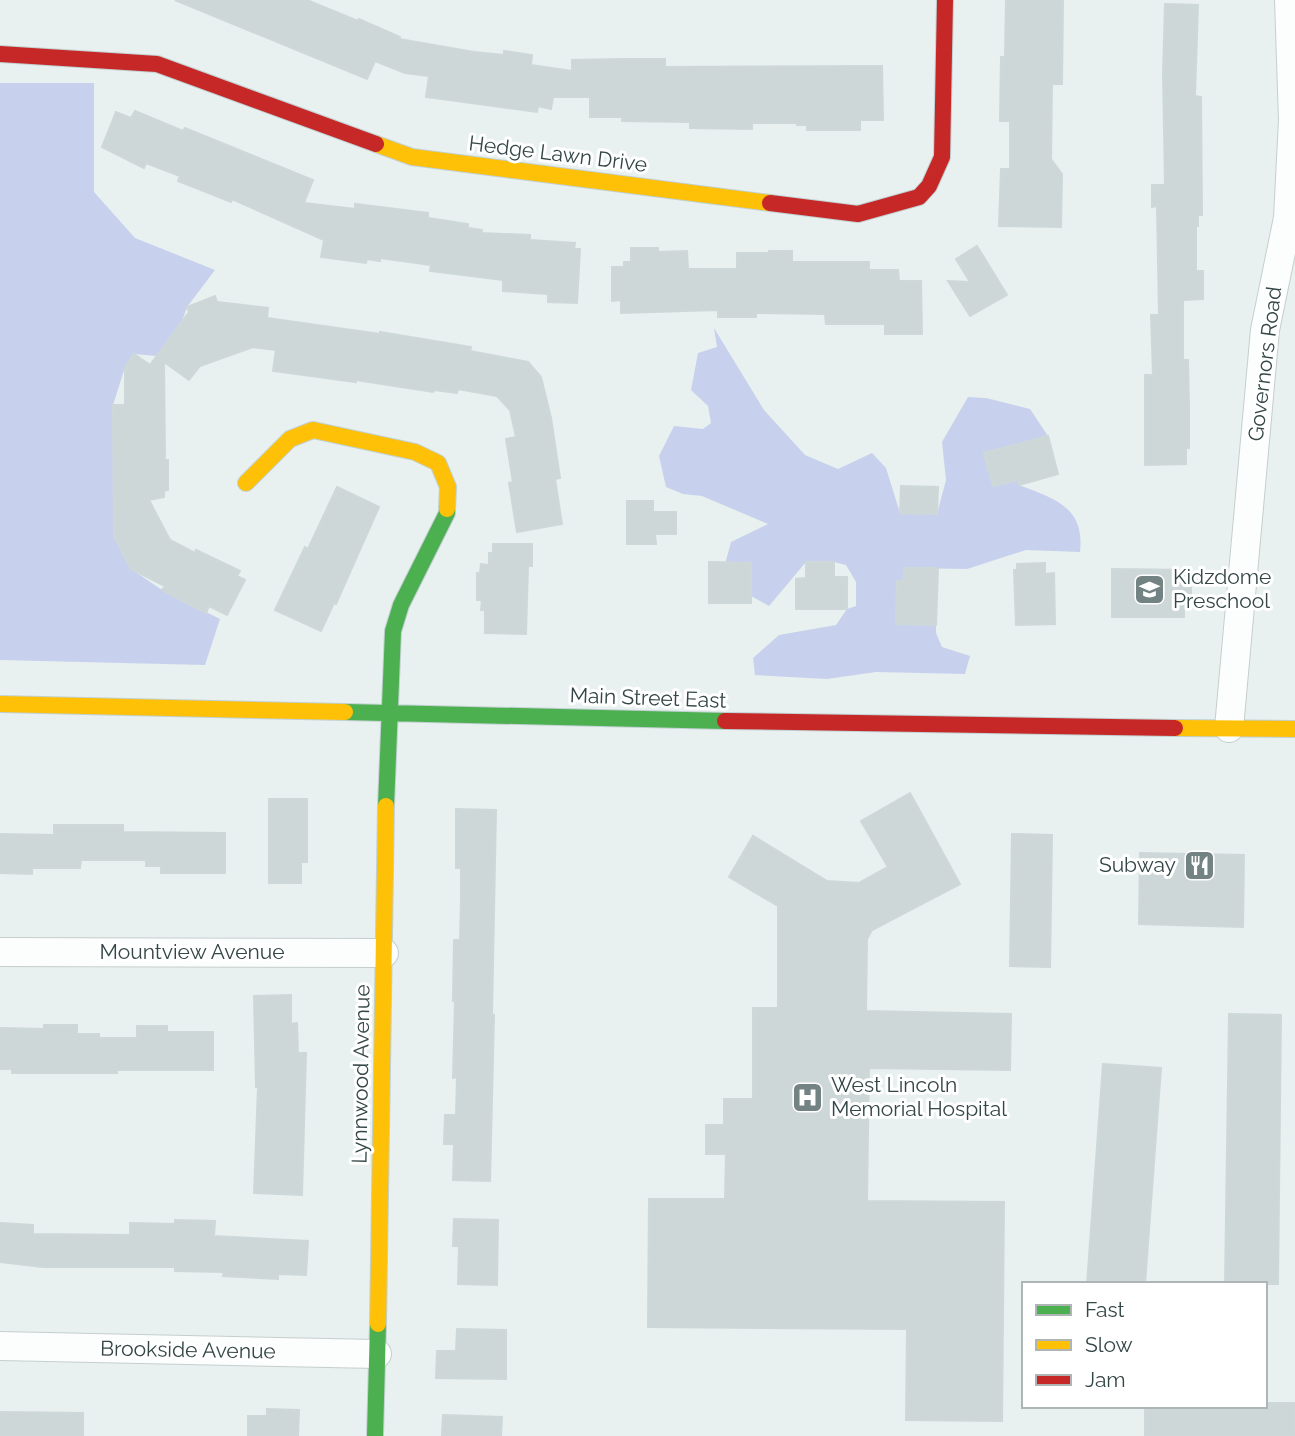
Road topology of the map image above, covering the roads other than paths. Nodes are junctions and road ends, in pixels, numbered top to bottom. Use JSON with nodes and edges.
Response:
{"nodes":[{"id":1,"x":945,"y":0,"type":"edge"},
{"id":2,"x":1292,"y":5,"type":"edge"},
{"id":3,"x":0,"y":54,"type":"edge"},
{"id":4,"x":246,"y":482,"type":"dead end"},
{"id":5,"x":0,"y":704,"type":"edge"},
{"id":6,"x":390,"y":714,"type":"junction"},
{"id":7,"x":1229,"y":728,"type":"junction"},
{"id":8,"x":1295,"y":729,"type":"edge"},
{"id":9,"x":0,"y":952,"type":"edge"},
{"id":10,"x":384,"y":953,"type":"junction"},
{"id":11,"x":0,"y":1346,"type":"edge"},
{"id":12,"x":377,"y":1354,"type":"junction"},
{"id":13,"x":375,"y":1436,"type":"edge"}],
"edges":[{"from":1,"to":3,"type":"street","name":"Hedge Lawn Drive"},
{"from":2,"to":7,"type":"street","name":"Governors Road"},
{"from":4,"to":6,"type":"street","name":"Lynnwood Avenue"},
{"from":5,"to":6,"type":"street","name":"Main Street East"},
{"from":6,"to":7,"type":"street","name":"Main Street East"},
{"from":6,"to":10,"type":"street","name":"Lynnwood Avenue"},
{"from":7,"to":8,"type":"street","name":"Main Street East"},
{"from":9,"to":10,"type":"street","name":"Mountview Avenue"},
{"from":10,"to":12,"type":"street","name":"Lynnwood Avenue"},
{"from":11,"to":12,"type":"street","name":"Brookside Avenue"},
{"from":12,"to":13,"type":"street","name":"Lynnwood Avenue"}]}
